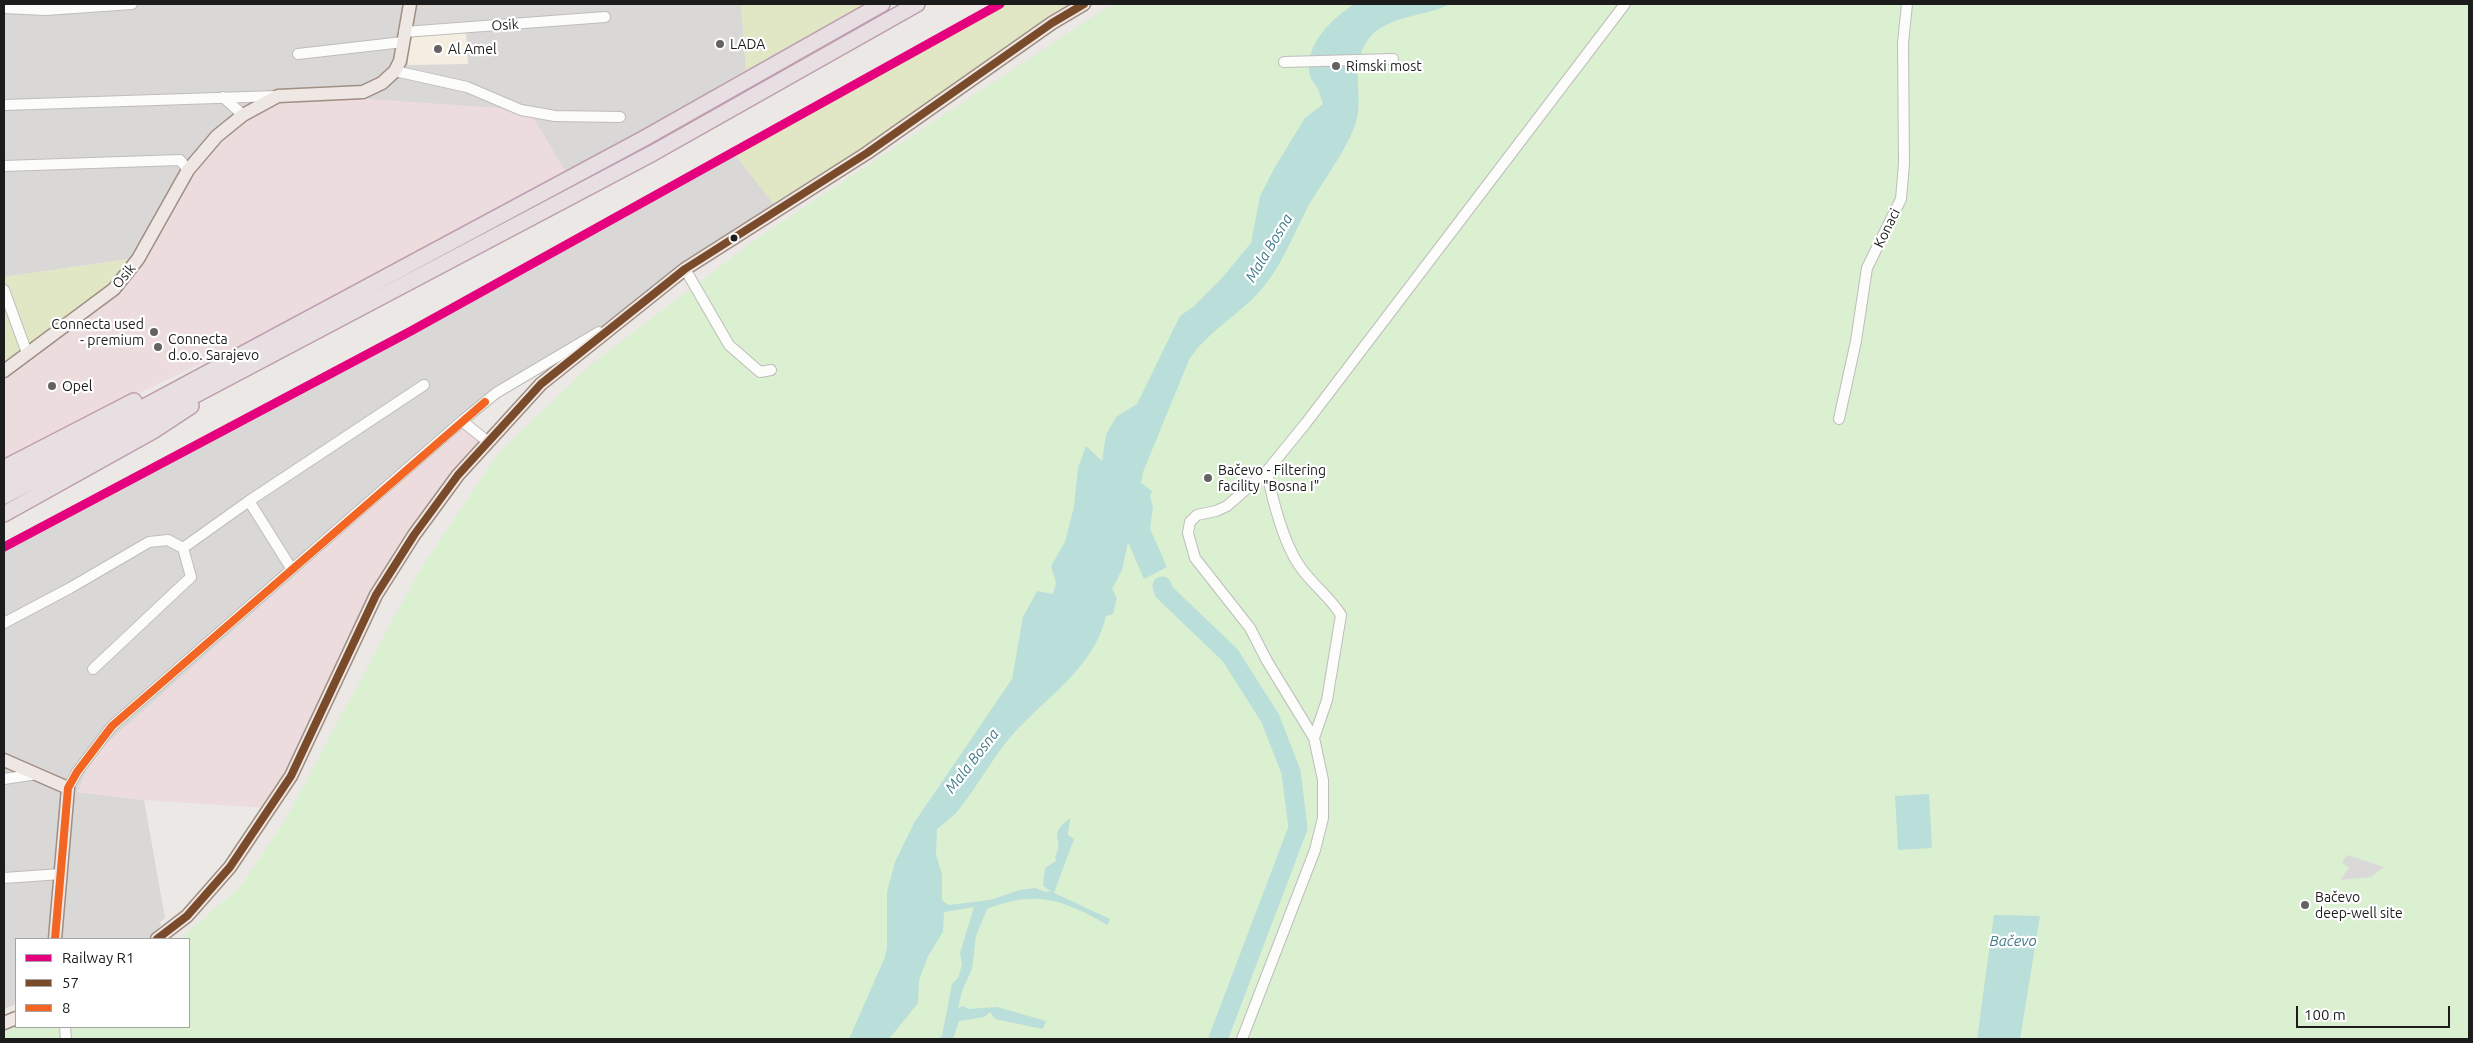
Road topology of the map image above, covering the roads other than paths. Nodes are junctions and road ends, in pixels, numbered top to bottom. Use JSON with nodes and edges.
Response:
{"nodes":[{"id":1,"x":132,"y":4,"type":"edge"},
{"id":2,"x":410,"y":4,"type":"edge"},
{"id":3,"x":882,"y":4,"type":"edge"},
{"id":4,"x":917,"y":4,"type":"edge"},
{"id":5,"x":1084,"y":4,"type":"edge"},
{"id":6,"x":1625,"y":4,"type":"edge"},
{"id":7,"x":1907,"y":4,"type":"edge"},
{"id":8,"x":4,"y":8,"type":"edge"},
{"id":9,"x":605,"y":17,"type":"dead end"},
{"id":10,"x":404,"y":37,"type":"junction"},
{"id":11,"x":298,"y":54,"type":"dead end"},
{"id":12,"x":1393,"y":59,"type":"dead end"},
{"id":13,"x":1284,"y":62,"type":"dead end"},
{"id":14,"x":395,"y":71,"type":"junction"},
{"id":15,"x":278,"y":96,"type":"junction"},
{"id":16,"x":223,"y":97,"type":"junction"},
{"id":17,"x":4,"y":105,"type":"edge"},
{"id":18,"x":243,"y":115,"type":"junction"},
{"id":19,"x":620,"y":117,"type":"dead end"},
{"id":20,"x":4,"y":166,"type":"edge"},
{"id":21,"x":188,"y":170,"type":"junction"},
{"id":22,"x":685,"y":269,"type":"junction"},
{"id":23,"x":4,"y":290,"type":"edge"},
{"id":24,"x":617,"y":321,"type":"junction"},
{"id":25,"x":27,"y":353,"type":"junction"},
{"id":26,"x":771,"y":370,"type":"dead end"},
{"id":27,"x":4,"y":371,"type":"edge"},
{"id":28,"x":222,"y":373,"type":"junction"},
{"id":29,"x":424,"y":385,"type":"dead end"},
{"id":30,"x":1839,"y":419,"type":"dead end"},
{"id":31,"x":462,"y":421,"type":"junction"},
{"id":32,"x":487,"y":441,"type":"junction"},
{"id":33,"x":4,"y":468,"type":"edge"},
{"id":34,"x":1267,"y":471,"type":"junction"},
{"id":35,"x":4,"y":482,"type":"edge"},
{"id":36,"x":4,"y":496,"type":"edge"},
{"id":37,"x":249,"y":501,"type":"junction"},
{"id":38,"x":4,"y":514,"type":"edge"},
{"id":39,"x":183,"y":548,"type":"junction"},
{"id":40,"x":292,"y":568,"type":"junction"},
{"id":41,"x":4,"y":622,"type":"edge"},
{"id":42,"x":93,"y":669,"type":"dead end"},
{"id":43,"x":1314,"y":738,"type":"junction"},
{"id":44,"x":4,"y":760,"type":"edge"},
{"id":45,"x":37,"y":774,"type":"junction"},
{"id":46,"x":4,"y":779,"type":"edge"},
{"id":47,"x":68,"y":788,"type":"junction"},
{"id":48,"x":61,"y":874,"type":"junction"},
{"id":49,"x":4,"y":878,"type":"edge"},
{"id":50,"x":55,"y":938,"type":"edge"},
{"id":51,"x":158,"y":938,"type":"edge"},
{"id":52,"x":1242,"y":1039,"type":"edge"}],
"edges":[{"from":1,"to":8,"type":"street"},
{"from":2,"to":10,"type":"main road"},
{"from":3,"to":28,"type":"highway"},
{"from":4,"to":28,"type":"highway"},
{"from":5,"to":22,"type":"main road"},
{"from":6,"to":34,"type":"street"},
{"from":7,"to":30,"type":"street","name":"Konaci"},
{"from":9,"to":10,"type":"street","name":"Osik"},
{"from":10,"to":11,"type":"street","name":"Osik"},
{"from":10,"to":14,"type":"main road"},
{"from":12,"to":13,"type":"street"},
{"from":14,"to":15,"type":"main road","name":"Osik"},
{"from":14,"to":19,"type":"street"},
{"from":15,"to":16,"type":"street","name":"Osik"},
{"from":15,"to":18,"type":"main road","name":"Osik"},
{"from":16,"to":17,"type":"street","name":"Osik"},
{"from":16,"to":18,"type":"street"},
{"from":18,"to":21,"type":"main road","name":"Osik"},
{"from":20,"to":21,"type":"street"},
{"from":21,"to":25,"type":"main road","name":"Osik"},
{"from":22,"to":24,"type":"main road"},
{"from":22,"to":26,"type":"street"},
{"from":23,"to":25,"type":"street"},
{"from":24,"to":31,"type":"street"},
{"from":24,"to":32,"type":"main road"},
{"from":25,"to":27,"type":"main road","name":"Osik"},
{"from":28,"to":33,"type":"highway"},
{"from":28,"to":35,"type":"highway"},
{"from":28,"to":36,"type":"highway"},
{"from":28,"to":38,"type":"highway"},
{"from":29,"to":37,"type":"street"},
{"from":31,"to":32,"type":"street"},
{"from":31,"to":40,"type":"street"},
{"from":32,"to":51,"type":"main road"},
{"from":34,"to":43,"type":"street"},
{"from":34,"to":43,"type":"street"},
{"from":37,"to":39,"type":"street"},
{"from":37,"to":40,"type":"street"},
{"from":39,"to":41,"type":"street"},
{"from":39,"to":42,"type":"street"},
{"from":40,"to":47,"type":"street"},
{"from":43,"to":52,"type":"street"},
{"from":44,"to":45,"type":"main road"},
{"from":45,"to":46,"type":"street"},
{"from":45,"to":47,"type":"main road"},
{"from":47,"to":48,"type":"main road"},
{"from":48,"to":49,"type":"street"},
{"from":48,"to":50,"type":"main road"}]}
